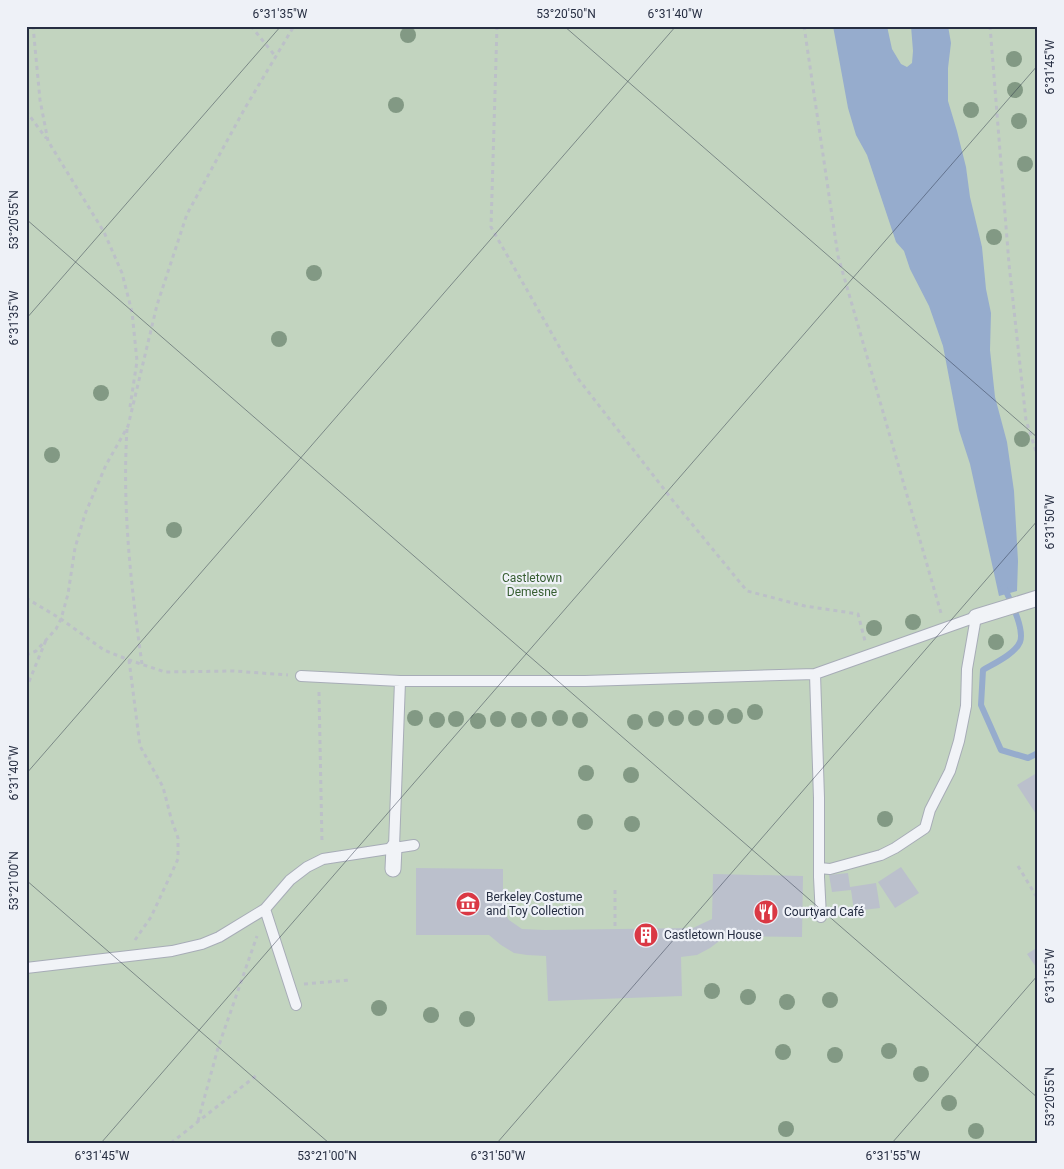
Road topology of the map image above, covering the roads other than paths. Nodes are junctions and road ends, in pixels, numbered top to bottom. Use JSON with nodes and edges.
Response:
{"nodes":[{"id":1,"x":1034,"y":599,"type":"edge"},
{"id":2,"x":976,"y":617,"type":"junction"},
{"id":3,"x":816,"y":674,"type":"junction"},
{"id":4,"x":301,"y":676,"type":"road end"},
{"id":5,"x":400,"y":681,"type":"junction"},
{"id":6,"x":414,"y":845,"type":"dead end"},
{"id":7,"x":394,"y":847,"type":"junction"},
{"id":8,"x":819,"y":868,"type":"junction"},
{"id":9,"x":393,"y":869,"type":"dead end"},
{"id":10,"x":265,"y":909,"type":"junction"},
{"id":11,"x":821,"y":917,"type":"dead end"},
{"id":12,"x":26,"y":968,"type":"edge"},
{"id":13,"x":296,"y":1005,"type":"dead end"}],
"edges":[{"from":1,"to":2,"type":"street"},
{"from":2,"to":3,"type":"lane"},
{"from":2,"to":8,"type":"lane"},
{"from":3,"to":5,"type":"lane"},
{"from":3,"to":8,"type":"lane"},
{"from":4,"to":5,"type":"lane"},
{"from":5,"to":7,"type":"lane"},
{"from":6,"to":7,"type":"lane"},
{"from":7,"to":9,"type":"street"},
{"from":7,"to":10,"type":"lane"},
{"from":8,"to":11,"type":"lane"},
{"from":10,"to":12,"type":"lane"},
{"from":10,"to":13,"type":"lane"}]}
